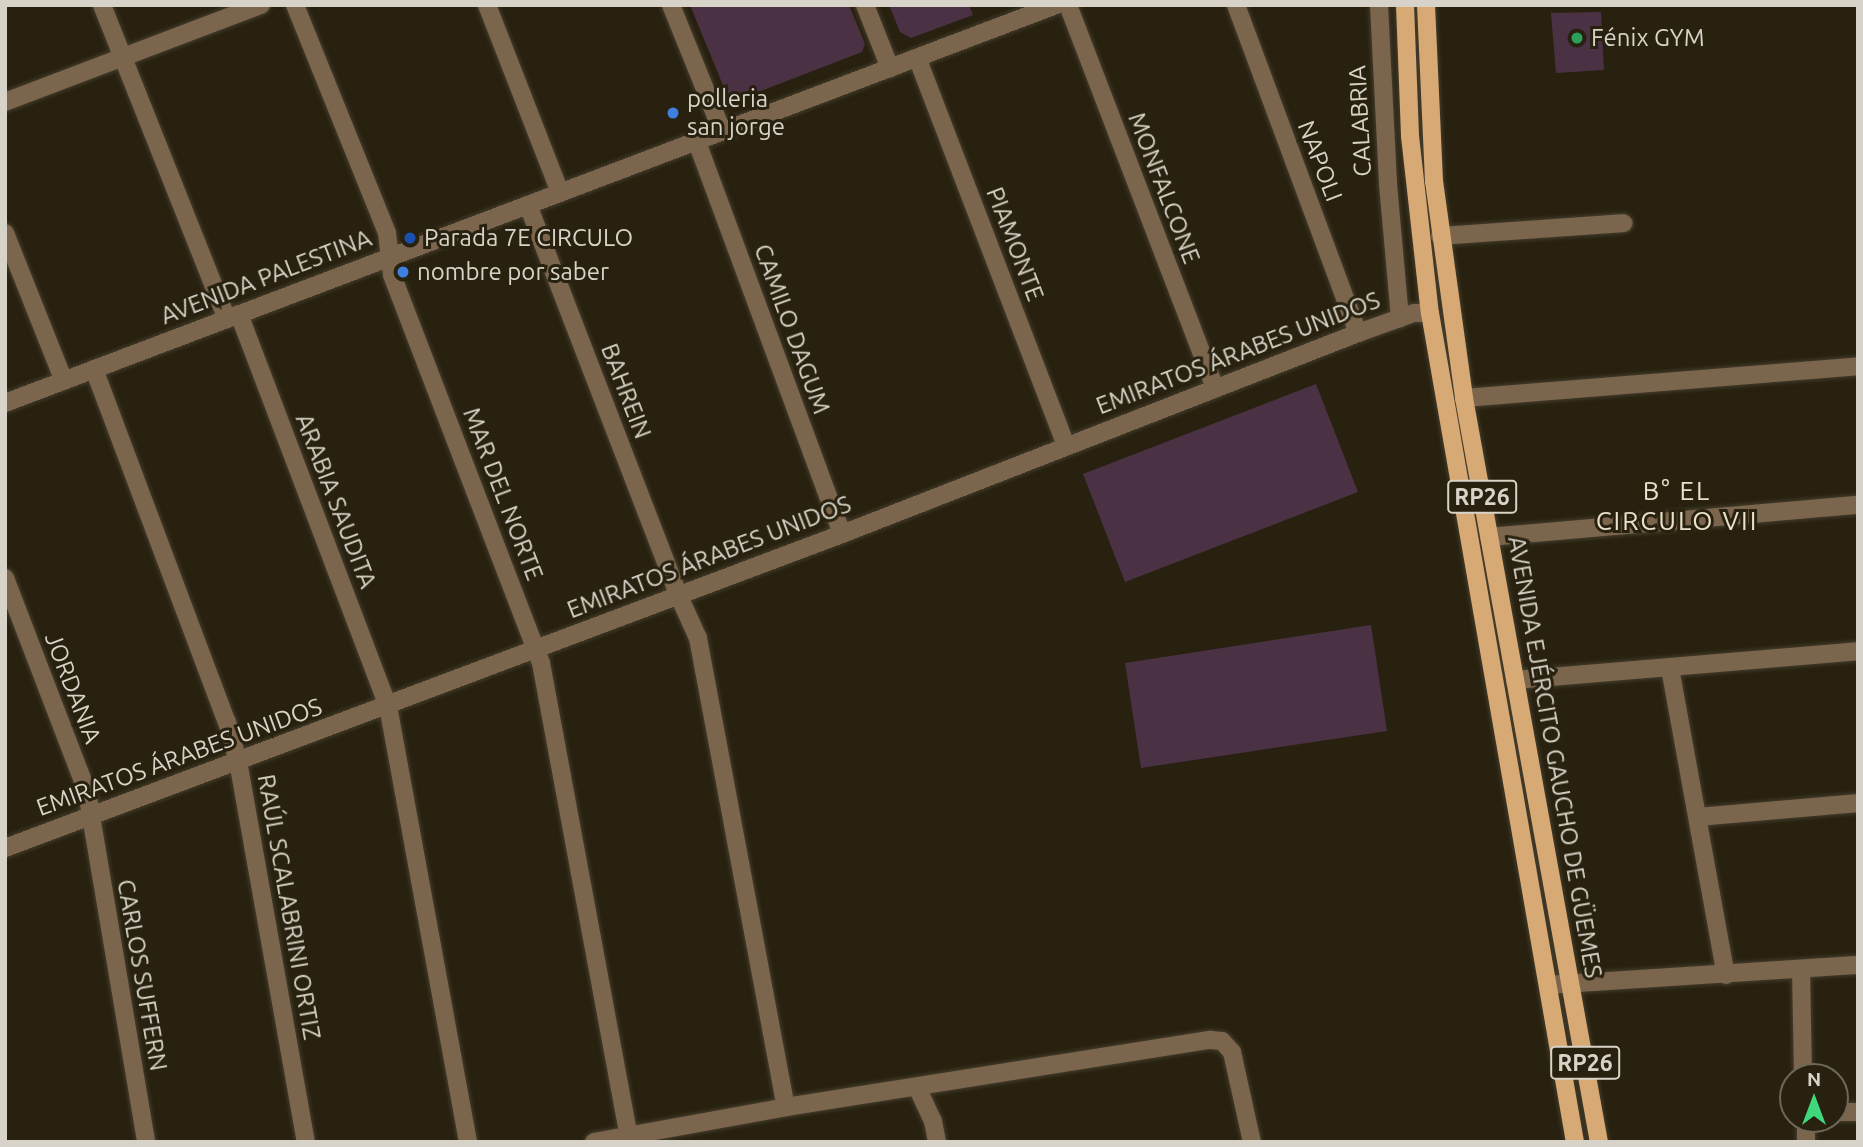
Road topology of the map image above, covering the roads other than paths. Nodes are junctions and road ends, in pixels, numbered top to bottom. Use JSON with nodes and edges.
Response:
{"nodes":[{"id":1,"x":102,"y":5,"type":"edge"},
{"id":2,"x":261,"y":5,"type":"edge"},
{"id":3,"x":296,"y":5,"type":"edge"},
{"id":4,"x":487,"y":5,"type":"edge"},
{"id":5,"x":671,"y":5,"type":"edge"},
{"id":6,"x":865,"y":5,"type":"edge"},
{"id":7,"x":1056,"y":5,"type":"edge"},
{"id":8,"x":1068,"y":5,"type":"edge"},
{"id":9,"x":1236,"y":5,"type":"edge"},
{"id":10,"x":1378,"y":5,"type":"edge"},
{"id":11,"x":1405,"y":5,"type":"edge"},
{"id":12,"x":1426,"y":5,"type":"edge"},
{"id":13,"x":121,"y":57,"type":"junction"},
{"id":14,"x":918,"y":60,"type":"junction"},
{"id":15,"x":890,"y":68,"type":"junction"},
{"id":16,"x":5,"y":102,"type":"edge"},
{"id":17,"x":722,"y":131,"type":"junction"},
{"id":18,"x":696,"y":142,"type":"junction"},
{"id":19,"x":560,"y":192,"type":"junction"},
{"id":20,"x":528,"y":205,"type":"junction"},
{"id":21,"x":1624,"y":223,"type":"dead end"},
{"id":22,"x":5,"y":233,"type":"edge"},
{"id":23,"x":1440,"y":236,"type":"junction"},
{"id":24,"x":389,"y":257,"type":"junction"},
{"id":25,"x":1430,"y":313,"type":"junction"},
{"id":26,"x":233,"y":316,"type":"junction"},
{"id":27,"x":1399,"y":318,"type":"junction"},
{"id":28,"x":1358,"y":333,"type":"junction"},
{"id":29,"x":1858,"y":366,"type":"edge"},
{"id":30,"x":94,"y":369,"type":"junction"},
{"id":31,"x":64,"y":381,"type":"junction"},
{"id":32,"x":1215,"y":387,"type":"junction"},
{"id":33,"x":1464,"y":398,"type":"junction"},
{"id":34,"x":5,"y":403,"type":"edge"},
{"id":35,"x":1066,"y":446,"type":"junction"},
{"id":36,"x":1858,"y":505,"type":"edge"},
{"id":37,"x":842,"y":534,"type":"junction"},
{"id":38,"x":1489,"y":537,"type":"junction"},
{"id":39,"x":5,"y":578,"type":"edge"},
{"id":40,"x":678,"y":594,"type":"junction"},
{"id":41,"x":536,"y":648,"type":"junction"},
{"id":42,"x":1858,"y":651,"type":"edge"},
{"id":43,"x":1670,"y":668,"type":"junction"},
{"id":44,"x":1515,"y":680,"type":"junction"},
{"id":45,"x":388,"y":706,"type":"junction"},
{"id":46,"x":238,"y":761,"type":"junction"},
{"id":47,"x":1858,"y":803,"type":"edge"},
{"id":48,"x":90,"y":816,"type":"junction"},
{"id":49,"x":1698,"y":817,"type":"junction"},
{"id":50,"x":5,"y":848,"type":"edge"},
{"id":51,"x":1858,"y":965,"type":"edge"},
{"id":52,"x":1801,"y":970,"type":"junction"},
{"id":53,"x":1726,"y":975,"type":"junction"},
{"id":54,"x":1548,"y":985,"type":"junction"},
{"id":55,"x":1572,"y":985,"type":"junction"},
{"id":56,"x":1803,"y":1063,"type":"edge"},
{"id":57,"x":917,"y":1087,"type":"junction"},
{"id":58,"x":786,"y":1107,"type":"junction"},
{"id":59,"x":630,"y":1139,"type":"edge"},
{"id":60,"x":146,"y":1142,"type":"edge"},
{"id":61,"x":306,"y":1142,"type":"edge"},
{"id":62,"x":468,"y":1142,"type":"edge"},
{"id":63,"x":594,"y":1142,"type":"edge"},
{"id":64,"x":937,"y":1142,"type":"edge"},
{"id":65,"x":1252,"y":1142,"type":"edge"},
{"id":66,"x":1575,"y":1142,"type":"edge"},
{"id":67,"x":1599,"y":1142,"type":"edge"}],
"edges":[{"from":1,"to":13,"type":"street","name":"ARABIA SAUDITA"},
{"from":2,"to":13,"type":"street"},
{"from":3,"to":24,"type":"street","name":"MAR DEL NORTE"},
{"from":4,"to":19,"type":"street"},
{"from":5,"to":17,"type":"street"},
{"from":6,"to":15,"type":"street"},
{"from":7,"to":14,"type":"street","name":"AVENIDA PALESTINA"},
{"from":8,"to":32,"type":"street","name":"MONFALCONE"},
{"from":9,"to":28,"type":"street","name":"NAPOLI"},
{"from":10,"to":27,"type":"street","name":"CALABRIA"},
{"from":11,"to":25,"type":"main road","name":"AVENIDA EJÉRCITO GAUCHO DE GÜEMES","number":"RP26"},
{"from":12,"to":23,"type":"main road","name":"AVENIDA EJÉRCITO GAUCHO DE GÜEMES","number":"RP26"},
{"from":13,"to":16,"type":"street"},
{"from":13,"to":26,"type":"street","name":"ARABIA SAUDITA"},
{"from":14,"to":15,"type":"street","name":"AVENIDA PALESTINA"},
{"from":14,"to":35,"type":"street","name":"PIAMONTE"},
{"from":15,"to":17,"type":"street","name":"AVENIDA PALESTINA"},
{"from":17,"to":18,"type":"street","name":"AVENIDA PALESTINA"},
{"from":18,"to":19,"type":"street","name":"AVENIDA PALESTINA"},
{"from":18,"to":37,"type":"street","name":"CAMILO DAGUM"},
{"from":19,"to":20,"type":"street","name":"AVENIDA PALESTINA"},
{"from":20,"to":24,"type":"street","name":"AVENIDA PALESTINA"},
{"from":20,"to":40,"type":"street","name":"BAHREIN"},
{"from":21,"to":23,"type":"street"},
{"from":22,"to":31,"type":"street"},
{"from":23,"to":33,"type":"main road","name":"AVENIDA EJÉRCITO GAUCHO DE GÜEMES","number":"RP26"},
{"from":24,"to":26,"type":"street","name":"AVENIDA PALESTINA"},
{"from":24,"to":41,"type":"street","name":"MAR DEL NORTE"},
{"from":25,"to":27,"type":"street","name":"EMIRATOS ÁRABES UNIDOS"},
{"from":25,"to":54,"type":"main road","name":"AVENIDA EJÉRCITO GAUCHO DE GÜEMES","number":"RP26"},
{"from":26,"to":30,"type":"street","name":"AVENIDA PALESTINA"},
{"from":26,"to":45,"type":"street","name":"ARABIA SAUDITA"},
{"from":27,"to":28,"type":"street","name":"EMIRATOS ÁRABES UNIDOS"},
{"from":28,"to":32,"type":"street","name":"EMIRATOS ÁRABES UNIDOS"},
{"from":29,"to":33,"type":"street"},
{"from":30,"to":31,"type":"street","name":"AVENIDA PALESTINA"},
{"from":30,"to":46,"type":"street","name":"RAÚL SCALABRINI ORTIZ"},
{"from":31,"to":34,"type":"street","name":"AVENIDA PALESTINA"},
{"from":32,"to":35,"type":"street","name":"EMIRATOS ÁRABES UNIDOS"},
{"from":33,"to":38,"type":"main road","name":"AVENIDA EJÉRCITO GAUCHO DE GÜEMES","number":"RP26"},
{"from":35,"to":37,"type":"street","name":"EMIRATOS ÁRABES UNIDOS"},
{"from":36,"to":38,"type":"street"},
{"from":37,"to":40,"type":"street","name":"EMIRATOS ÁRABES UNIDOS"},
{"from":38,"to":44,"type":"main road","name":"AVENIDA EJÉRCITO GAUCHO DE GÜEMES","number":"RP26"},
{"from":39,"to":48,"type":"street","name":"JORDANIA"},
{"from":40,"to":41,"type":"street","name":"EMIRATOS ÁRABES UNIDOS"},
{"from":40,"to":58,"type":"street","name":"BAHREIN"},
{"from":41,"to":45,"type":"street","name":"EMIRATOS ÁRABES UNIDOS"},
{"from":41,"to":59,"type":"street","name":"MAR DEL NORTE"},
{"from":42,"to":43,"type":"street"},
{"from":43,"to":44,"type":"street"},
{"from":43,"to":49,"type":"street"},
{"from":44,"to":55,"type":"main road","name":"AVENIDA EJÉRCITO GAUCHO DE GÜEMES","number":"RP26"},
{"from":45,"to":46,"type":"street","name":"EMIRATOS ÁRABES UNIDOS"},
{"from":45,"to":62,"type":"street","name":"ARABIA SAUDITA"},
{"from":46,"to":48,"type":"street","name":"EMIRATOS ÁRABES UNIDOS"},
{"from":46,"to":61,"type":"street","name":"RAÚL SCALABRINI ORTIZ"},
{"from":47,"to":49,"type":"street"},
{"from":48,"to":50,"type":"street","name":"EMIRATOS ÁRABES UNIDOS"},
{"from":48,"to":60,"type":"street","name":"CARLOS SUFFERN"},
{"from":49,"to":53,"type":"street"},
{"from":51,"to":52,"type":"street"},
{"from":52,"to":53,"type":"street"},
{"from":52,"to":56,"type":"street"},
{"from":53,"to":55,"type":"street"},
{"from":54,"to":55,"type":"street"},
{"from":54,"to":66,"type":"main road","name":"AVENIDA EJÉRCITO GAUCHO DE GÜEMES","number":"RP26"},
{"from":55,"to":67,"type":"main road","name":"AVENIDA EJÉRCITO GAUCHO DE GÜEMES","number":"RP26"},
{"from":57,"to":58,"type":"street"},
{"from":57,"to":64,"type":"street"},
{"from":57,"to":65,"type":"street"},
{"from":58,"to":59,"type":"street"},
{"from":59,"to":63,"type":"street"}]}
